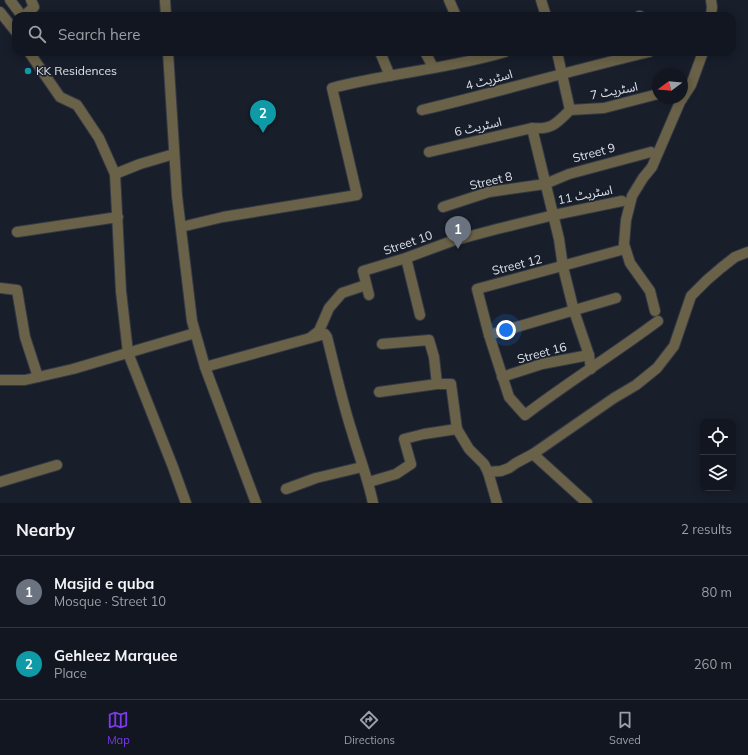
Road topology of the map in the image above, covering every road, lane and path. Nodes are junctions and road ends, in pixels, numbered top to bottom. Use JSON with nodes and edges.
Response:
{"nodes":[{"id":1,"x":10,"y":0,"type":"edge"},
{"id":2,"x":31,"y":0,"type":"edge"},
{"id":3,"x":165,"y":0,"type":"edge"},
{"id":4,"x":449,"y":0,"type":"edge"},
{"id":5,"x":540,"y":0,"type":"edge"},
{"id":6,"x":711,"y":0,"type":"edge"},
{"id":7,"x":0,"y":12,"type":"edge"},
{"id":8,"x":20,"y":12,"type":"edge"},
{"id":9,"x":28,"y":12,"type":"edge"},
{"id":10,"x":166,"y":12,"type":"edge"},
{"id":11,"x":454,"y":12,"type":"edge"},
{"id":12,"x":544,"y":12,"type":"edge"},
{"id":13,"x":711,"y":12,"type":"edge"},
{"id":14,"x":12,"y":24,"type":"edge"},
{"id":15,"x":33,"y":56,"type":"edge"},
{"id":16,"x":168,"y":56,"type":"edge"},
{"id":17,"x":382,"y":56,"type":"edge"},
{"id":18,"x":428,"y":56,"type":"edge"},
{"id":19,"x":475,"y":56,"type":"edge"},
{"id":20,"x":558,"y":56,"type":"edge"},
{"id":21,"x":632,"y":56,"type":"edge"},
{"id":22,"x":702,"y":56,"type":"edge"},
{"id":23,"x":433,"y":67,"type":"junction"},
{"id":24,"x":562,"y":73,"type":"junction"},
{"id":25,"x":390,"y":76,"type":"junction"},
{"id":26,"x":652,"y":96,"type":"edge"},
{"id":27,"x":422,"y":110,"type":"dead end"},
{"id":28,"x":570,"y":110,"type":"junction"},
{"id":29,"x":532,"y":128,"type":"junction"},
{"id":30,"x":428,"y":152,"type":"dead end"},
{"id":31,"x":651,"y":152,"type":"dead end"},
{"id":32,"x":174,"y":154,"type":"junction"},
{"id":33,"x":115,"y":174,"type":"junction"},
{"id":34,"x":545,"y":184,"type":"junction"},
{"id":35,"x":622,"y":201,"type":"dead end"},
{"id":36,"x":443,"y":207,"type":"dead end"},
{"id":37,"x":554,"y":215,"type":"junction"},
{"id":38,"x":118,"y":217,"type":"junction"},
{"id":39,"x":181,"y":227,"type":"junction"},
{"id":40,"x":17,"y":232,"type":"dead end"},
{"id":41,"x":621,"y":250,"type":"dead end"},
{"id":42,"x":748,"y":252,"type":"edge"},
{"id":43,"x":406,"y":258,"type":"junction"},
{"id":44,"x":563,"y":267,"type":"junction"},
{"id":45,"x":0,"y":288,"type":"edge"},
{"id":46,"x":616,"y":298,"type":"dead end"},
{"id":47,"x":574,"y":311,"type":"junction"},
{"id":48,"x":655,"y":311,"type":"dead end"},
{"id":49,"x":420,"y":315,"type":"dead end"},
{"id":50,"x":658,"y":322,"type":"dead end"},
{"id":51,"x":195,"y":333,"type":"junction"},
{"id":52,"x":489,"y":335,"type":"junction"},
{"id":53,"x":309,"y":339,"type":"junction"},
{"id":54,"x":382,"y":344,"type":"dead end"},
{"id":55,"x":128,"y":353,"type":"junction"},
{"id":56,"x":589,"y":355,"type":"junction"},
{"id":57,"x":205,"y":367,"type":"junction"},
{"id":58,"x":590,"y":369,"type":"junction"},
{"id":59,"x":38,"y":377,"type":"junction"},
{"id":60,"x":502,"y":377,"type":"junction"},
{"id":61,"x":0,"y":380,"type":"edge"},
{"id":62,"x":437,"y":384,"type":"junction"},
{"id":63,"x":379,"y":392,"type":"dead end"},
{"id":64,"x":457,"y":429,"type":"junction"},
{"id":65,"x":533,"y":454,"type":"junction"},
{"id":66,"x":57,"y":465,"type":"dead end"},
{"id":67,"x":362,"y":467,"type":"junction"},
{"id":68,"x":488,"y":472,"type":"junction"},
{"id":69,"x":0,"y":482,"type":"edge"},
{"id":70,"x":368,"y":482,"type":"junction"},
{"id":71,"x":286,"y":489,"type":"dead end"},
{"id":72,"x":186,"y":503,"type":"edge"},
{"id":73,"x":256,"y":503,"type":"edge"},
{"id":74,"x":373,"y":503,"type":"edge"},
{"id":75,"x":497,"y":503,"type":"edge"},
{"id":76,"x":587,"y":503,"type":"edge"}],
"edges":[{"from":1,"to":8,"type":"street"},
{"from":2,"to":9,"type":"street"},
{"from":3,"to":10,"type":"street"},
{"from":4,"to":11,"type":"street"},
{"from":5,"to":12,"type":"street"},
{"from":6,"to":13,"type":"street"},
{"from":7,"to":14,"type":"street"},
{"from":15,"to":33,"type":"street"},
{"from":16,"to":32,"type":"street"},
{"from":17,"to":25,"type":"street"},
{"from":18,"to":23,"type":"street"},
{"from":19,"to":23,"type":"street"},
{"from":20,"to":24,"type":"street"},
{"from":21,"to":24,"type":"street","name":"اسٹریٹ 4"},
{"from":22,"to":48,"type":"street"},
{"from":23,"to":25,"type":"street"},
{"from":24,"to":27,"type":"street","name":"اسٹریٹ 4"},
{"from":24,"to":28,"type":"street"},
{"from":25,"to":39,"type":"street"},
{"from":26,"to":28,"type":"street","name":"اسٹریٹ 7"},
{"from":28,"to":29,"type":"street"},
{"from":29,"to":30,"type":"street","name":"اسٹریٹ 6"},
{"from":29,"to":34,"type":"street"},
{"from":31,"to":34,"type":"street","name":"Street 9"},
{"from":32,"to":33,"type":"street"},
{"from":32,"to":39,"type":"street"},
{"from":33,"to":38,"type":"street"},
{"from":34,"to":36,"type":"street","name":"Street 8"},
{"from":34,"to":37,"type":"street"},
{"from":35,"to":37,"type":"street","name":"اسٹریٹ 11"},
{"from":37,"to":43,"type":"street","name":"Street 10"},
{"from":37,"to":44,"type":"street"},
{"from":38,"to":40,"type":"street"},
{"from":38,"to":55,"type":"street"},
{"from":39,"to":51,"type":"street"},
{"from":41,"to":44,"type":"street","name":"Street 12"},
{"from":42,"to":65,"type":"street"},
{"from":43,"to":49,"type":"street"},
{"from":43,"to":53,"type":"street","name":"Street 10"},
{"from":44,"to":47,"type":"street"},
{"from":44,"to":52,"type":"street","name":"Street 12"},
{"from":45,"to":59,"type":"street"},
{"from":46,"to":47,"type":"street"},
{"from":47,"to":52,"type":"street"},
{"from":47,"to":56,"type":"street"},
{"from":50,"to":58,"type":"street"},
{"from":51,"to":55,"type":"street"},
{"from":51,"to":57,"type":"street"},
{"from":52,"to":60,"type":"street"},
{"from":53,"to":57,"type":"street"},
{"from":53,"to":67,"type":"street"},
{"from":54,"to":62,"type":"street"},
{"from":55,"to":59,"type":"street"},
{"from":55,"to":72,"type":"street"},
{"from":56,"to":58,"type":"street"},
{"from":56,"to":60,"type":"street","name":"Street 16"},
{"from":57,"to":73,"type":"street"},
{"from":58,"to":60,"type":"street"},
{"from":59,"to":61,"type":"street"},
{"from":62,"to":63,"type":"street"},
{"from":62,"to":64,"type":"street"},
{"from":64,"to":68,"type":"street"},
{"from":64,"to":70,"type":"street"},
{"from":65,"to":68,"type":"street"},
{"from":65,"to":76,"type":"street"},
{"from":66,"to":69,"type":"street"},
{"from":67,"to":70,"type":"street"},
{"from":67,"to":71,"type":"street"},
{"from":68,"to":75,"type":"street"},
{"from":70,"to":74,"type":"street"}]}
